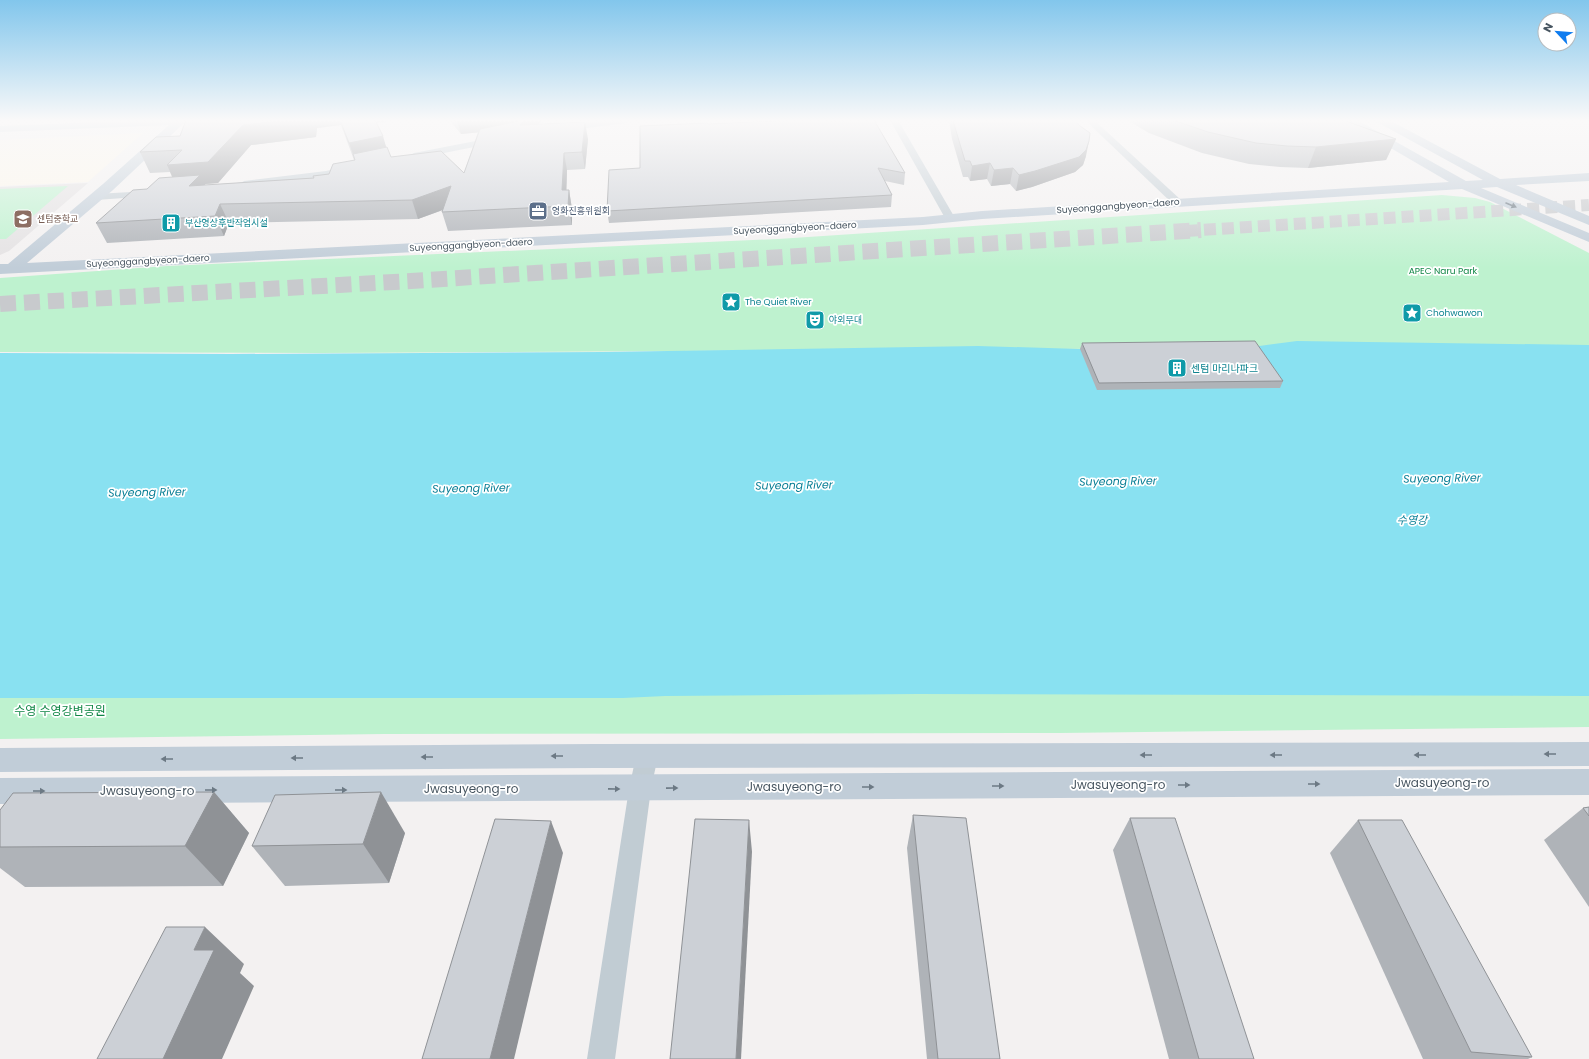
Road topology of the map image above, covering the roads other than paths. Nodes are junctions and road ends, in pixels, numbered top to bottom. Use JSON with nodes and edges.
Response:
{"nodes":[{"id":1,"x":127,"y":169,"type":"edge"},
{"id":2,"x":348,"y":169,"type":"edge"},
{"id":3,"x":922,"y":169,"type":"edge"},
{"id":4,"x":1142,"y":169,"type":"edge"},
{"id":5,"x":1436,"y":169,"type":"edge"},
{"id":6,"x":1473,"y":169,"type":"edge"},
{"id":7,"x":1589,"y":177,"type":"edge"},
{"id":8,"x":1496,"y":182,"type":"junction"},
{"id":9,"x":1462,"y":184,"type":"junction"},
{"id":10,"x":234,"y":186,"type":"edge"},
{"id":11,"x":158,"y":193,"type":"edge"},
{"id":12,"x":96,"y":197,"type":"junction"},
{"id":13,"x":1177,"y":202,"type":"junction"},
{"id":14,"x":950,"y":218,"type":"junction"},
{"id":15,"x":1589,"y":221,"type":"edge"},
{"id":16,"x":1589,"y":238,"type":"edge"},
{"id":17,"x":6,"y":268,"type":"edge"},
{"id":18,"x":1589,"y":754,"type":"edge"},
{"id":19,"x":647,"y":756,"type":"junction"},
{"id":20,"x":0,"y":760,"type":"edge"},
{"id":21,"x":1589,"y":782,"type":"edge"},
{"id":22,"x":640,"y":789,"type":"junction"},
{"id":23,"x":0,"y":791,"type":"edge"},
{"id":24,"x":601,"y":1059,"type":"edge"}],
"edges":[{"from":1,"to":12,"type":"main road"},
{"from":2,"to":10,"type":"street"},
{"from":3,"to":14,"type":"street"},
{"from":4,"to":13,"type":"street"},
{"from":5,"to":9,"type":"main road"},
{"from":6,"to":8,"type":"main road"},
{"from":7,"to":8,"type":"main road","name":"Suyeonggangbyeon-daero"},
{"from":8,"to":9,"type":"main road","name":"Suyeonggangbyeon-daero"},
{"from":8,"to":15,"type":"main road"},
{"from":9,"to":13,"type":"main road","name":"Suyeonggangbyeon-daero"},
{"from":9,"to":16,"type":"main road","one_way":true},
{"from":11,"to":12,"type":"street"},
{"from":12,"to":17,"type":"main road"},
{"from":13,"to":14,"type":"main road","name":"Suyeonggangbyeon-daero"},
{"from":14,"to":17,"type":"main road","name":"Suyeonggangbyeon-daero"},
{"from":18,"to":19,"type":"main road","one_way":true},
{"from":19,"to":20,"type":"main road","one_way":true},
{"from":19,"to":22,"type":"street"},
{"from":22,"to":21,"type":"main road","name":"Jwasuyeong-ro","one_way":true},
{"from":23,"to":22,"type":"main road","name":"Jwasuyeong-ro","one_way":true},
{"from":22,"to":24,"type":"street"}]}
